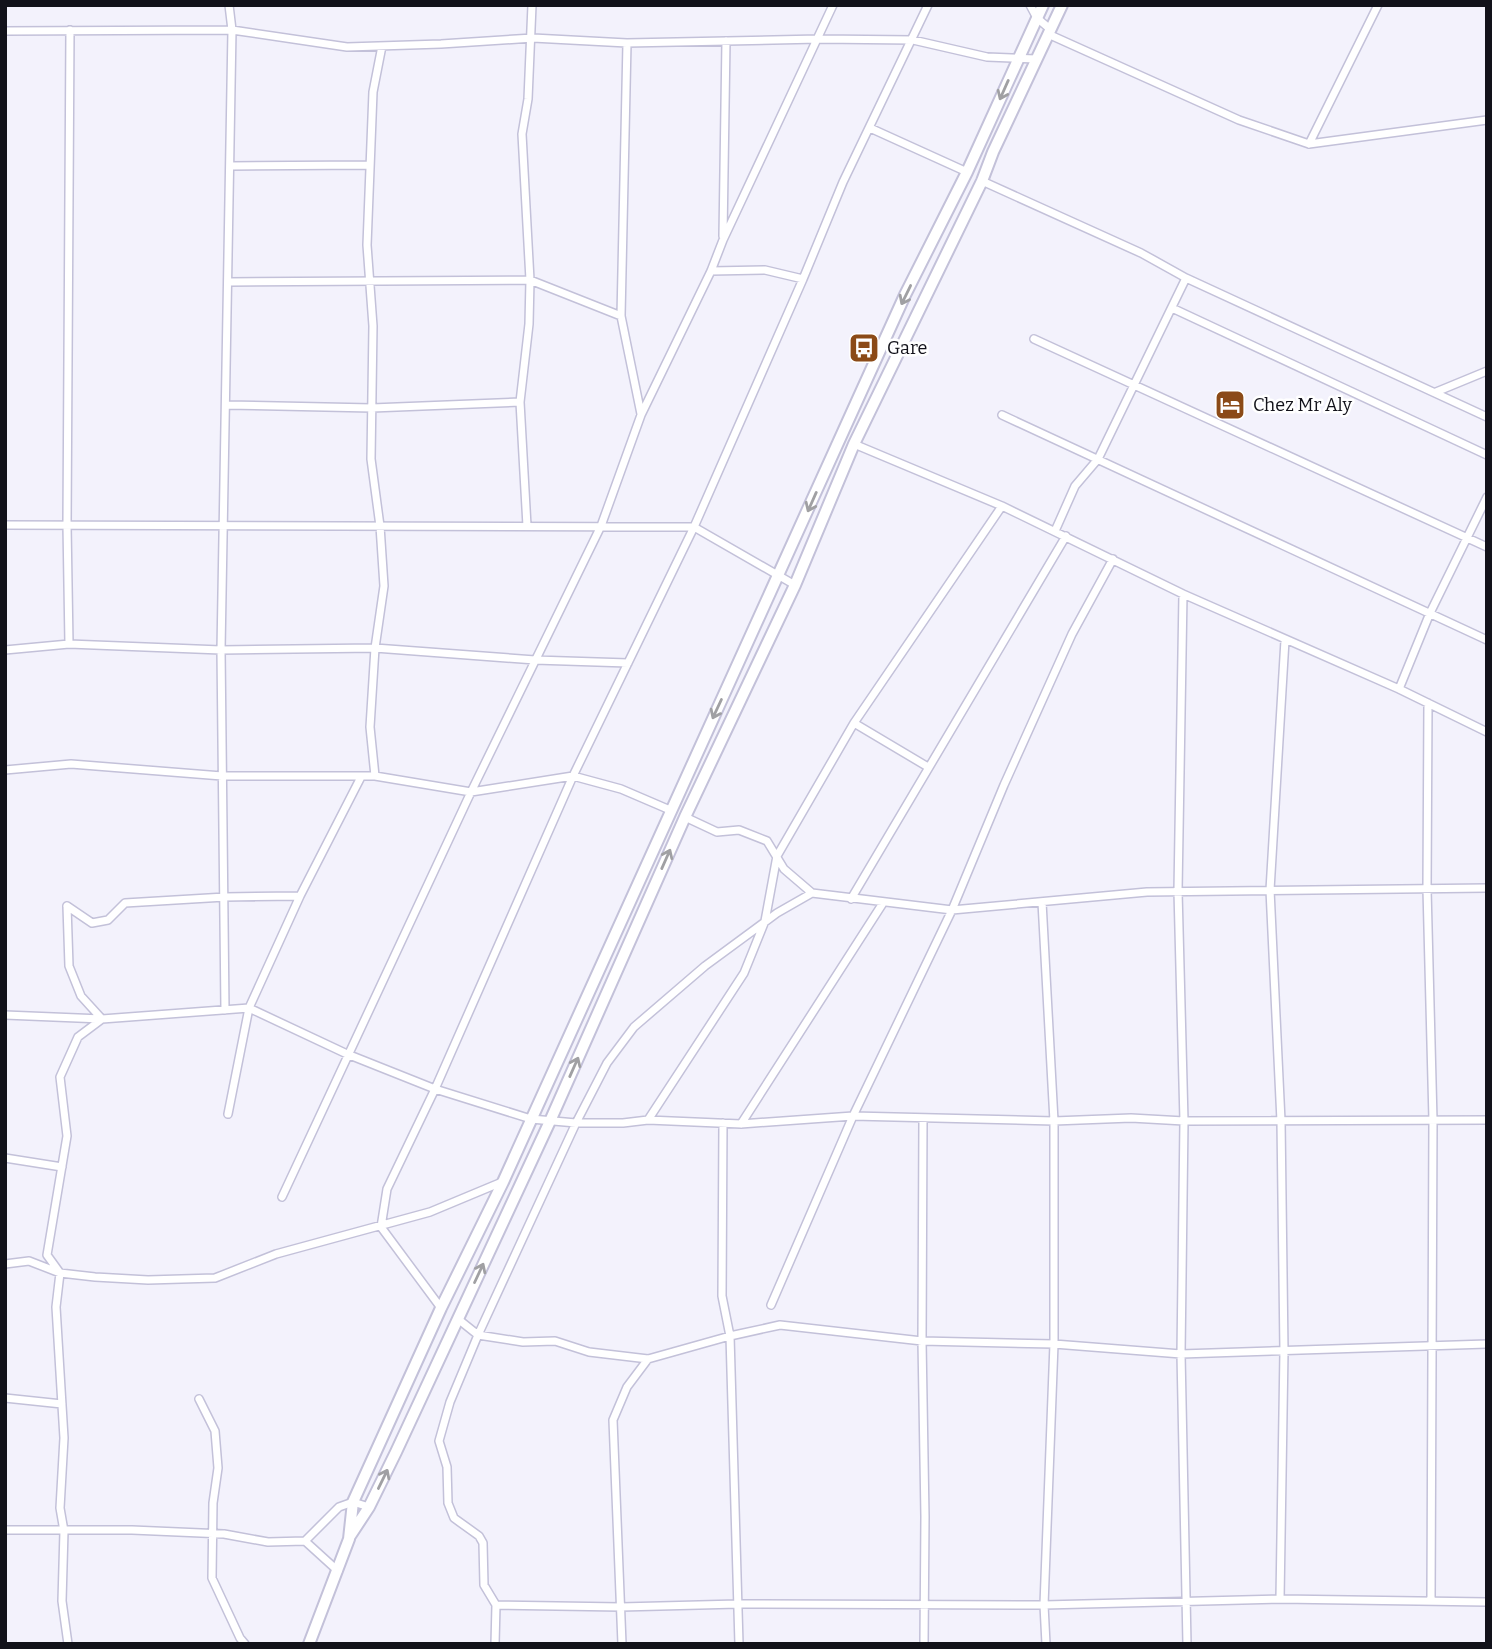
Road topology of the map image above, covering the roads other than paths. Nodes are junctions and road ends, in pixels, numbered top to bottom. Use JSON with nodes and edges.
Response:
{"nodes":[{"id":1,"x":229,"y":5,"type":"edge"},
{"id":2,"x":532,"y":5,"type":"edge"},
{"id":3,"x":833,"y":5,"type":"edge"},
{"id":4,"x":928,"y":5,"type":"edge"},
{"id":5,"x":1030,"y":5,"type":"edge"},
{"id":6,"x":1043,"y":5,"type":"edge"},
{"id":7,"x":1062,"y":5,"type":"edge"},
{"id":8,"x":1378,"y":5,"type":"edge"},
{"id":9,"x":1037,"y":18,"type":"junction"},
{"id":10,"x":70,"y":30,"type":"junction"},
{"id":11,"x":232,"y":30,"type":"junction"},
{"id":12,"x":5,"y":31,"type":"edge"},
{"id":13,"x":1049,"y":31,"type":"junction"},
{"id":14,"x":533,"y":38,"type":"junction"},
{"id":15,"x":819,"y":38,"type":"junction"},
{"id":16,"x":913,"y":40,"type":"junction"},
{"id":17,"x":726,"y":41,"type":"junction"},
{"id":18,"x":627,"y":43,"type":"junction"},
{"id":19,"x":382,"y":46,"type":"junction"},
{"id":20,"x":1018,"y":57,"type":"junction"},
{"id":21,"x":1036,"y":60,"type":"junction"},
{"id":22,"x":1487,"y":120,"type":"edge"},
{"id":23,"x":870,"y":128,"type":"junction"},
{"id":24,"x":1309,"y":144,"type":"junction"},
{"id":25,"x":370,"y":165,"type":"junction"},
{"id":26,"x":231,"y":166,"type":"junction"},
{"id":27,"x":967,"y":172,"type":"junction"},
{"id":28,"x":982,"y":181,"type":"junction"},
{"id":29,"x":723,"y":240,"type":"junction"},
{"id":30,"x":711,"y":271,"type":"junction"},
{"id":31,"x":1186,"y":278,"type":"junction"},
{"id":32,"x":803,"y":279,"type":"junction"},
{"id":33,"x":530,"y":280,"type":"junction"},
{"id":34,"x":229,"y":282,"type":"junction"},
{"id":35,"x":370,"y":282,"type":"junction"},
{"id":36,"x":1171,"y":308,"type":"junction"},
{"id":37,"x":621,"y":316,"type":"junction"},
{"id":38,"x":1034,"y":339,"type":"dead end"},
{"id":39,"x":1487,"y":371,"type":"edge"},
{"id":40,"x":1135,"y":384,"type":"junction"},
{"id":41,"x":1435,"y":392,"type":"junction"},
{"id":42,"x":520,"y":402,"type":"junction"},
{"id":43,"x":226,"y":405,"type":"junction"},
{"id":44,"x":372,"y":408,"type":"junction"},
{"id":45,"x":641,"y":415,"type":"junction"},
{"id":46,"x":1002,"y":415,"type":"dead end"},
{"id":47,"x":1487,"y":417,"type":"edge"},
{"id":48,"x":840,"y":438,"type":"junction"},
{"id":49,"x":854,"y":444,"type":"junction"},
{"id":50,"x":1487,"y":455,"type":"edge"},
{"id":51,"x":1098,"y":459,"type":"junction"},
{"id":52,"x":1487,"y":497,"type":"edge"},
{"id":53,"x":1002,"y":506,"type":"junction"},
{"id":54,"x":5,"y":525,"type":"edge"},
{"id":55,"x":67,"y":525,"type":"junction"},
{"id":56,"x":380,"y":526,"type":"junction"},
{"id":57,"x":527,"y":526,"type":"junction"},
{"id":58,"x":601,"y":526,"type":"junction"},
{"id":59,"x":223,"y":527,"type":"junction"},
{"id":60,"x":694,"y":527,"type":"junction"},
{"id":61,"x":1055,"y":531,"type":"junction"},
{"id":62,"x":1066,"y":536,"type":"junction"},
{"id":63,"x":1465,"y":537,"type":"junction"},
{"id":64,"x":1487,"y":547,"type":"edge"},
{"id":65,"x":1113,"y":559,"type":"junction"},
{"id":66,"x":779,"y":577,"type":"junction"},
{"id":67,"x":795,"y":585,"type":"junction"},
{"id":68,"x":1183,"y":594,"type":"junction"},
{"id":69,"x":1430,"y":613,"type":"junction"},
{"id":70,"x":1285,"y":640,"type":"junction"},
{"id":71,"x":1487,"y":640,"type":"edge"},
{"id":72,"x":69,"y":643,"type":"junction"},
{"id":73,"x":375,"y":648,"type":"junction"},
{"id":74,"x":5,"y":650,"type":"edge"},
{"id":75,"x":221,"y":650,"type":"junction"},
{"id":76,"x":535,"y":660,"type":"junction"},
{"id":77,"x":628,"y":663,"type":"junction"},
{"id":78,"x":1399,"y":689,"type":"junction"},
{"id":79,"x":1427,"y":703,"type":"junction"},
{"id":80,"x":854,"y":723,"type":"junction"},
{"id":81,"x":1487,"y":733,"type":"edge"},
{"id":82,"x":928,"y":767,"type":"junction"},
{"id":83,"x":5,"y":770,"type":"edge"},
{"id":84,"x":222,"y":776,"type":"junction"},
{"id":85,"x":375,"y":776,"type":"junction"},
{"id":86,"x":573,"y":776,"type":"junction"},
{"id":87,"x":361,"y":777,"type":"junction"},
{"id":88,"x":471,"y":792,"type":"junction"},
{"id":89,"x":670,"y":810,"type":"junction"},
{"id":90,"x":685,"y":817,"type":"junction"},
{"id":91,"x":777,"y":856,"type":"junction"},
{"id":92,"x":1487,"y":888,"type":"edge"},
{"id":93,"x":1427,"y":889,"type":"junction"},
{"id":94,"x":1270,"y":890,"type":"junction"},
{"id":95,"x":1178,"y":891,"type":"junction"},
{"id":96,"x":812,"y":893,"type":"junction"},
{"id":97,"x":300,"y":896,"type":"junction"},
{"id":98,"x":225,"y":897,"type":"junction"},
{"id":99,"x":851,"y":899,"type":"junction"},
{"id":100,"x":1042,"y":902,"type":"junction"},
{"id":101,"x":883,"y":903,"type":"junction"},
{"id":102,"x":953,"y":910,"type":"junction"},
{"id":103,"x":765,"y":921,"type":"junction"},
{"id":104,"x":249,"y":1008,"type":"junction"},
{"id":105,"x":225,"y":1010,"type":"junction"},
{"id":106,"x":5,"y":1015,"type":"edge"},
{"id":107,"x":102,"y":1019,"type":"junction"},
{"id":108,"x":347,"y":1054,"type":"junction"},
{"id":109,"x":435,"y":1089,"type":"junction"},
{"id":110,"x":228,"y":1114,"type":"dead end"},
{"id":111,"x":853,"y":1116,"type":"junction"},
{"id":112,"x":531,"y":1119,"type":"junction"},
{"id":113,"x":551,"y":1119,"type":"junction"},
{"id":114,"x":648,"y":1120,"type":"junction"},
{"id":115,"x":923,"y":1120,"type":"junction"},
{"id":116,"x":1433,"y":1120,"type":"junction"},
{"id":117,"x":1487,"y":1120,"type":"edge"},
{"id":118,"x":1054,"y":1121,"type":"junction"},
{"id":119,"x":1184,"y":1121,"type":"junction"},
{"id":120,"x":1281,"y":1121,"type":"junction"},
{"id":121,"x":576,"y":1123,"type":"junction"},
{"id":122,"x":723,"y":1124,"type":"junction"},
{"id":123,"x":741,"y":1124,"type":"junction"},
{"id":124,"x":5,"y":1158,"type":"edge"},
{"id":125,"x":62,"y":1167,"type":"junction"},
{"id":126,"x":503,"y":1182,"type":"junction"},
{"id":127,"x":282,"y":1197,"type":"dead end"},
{"id":128,"x":381,"y":1227,"type":"junction"},
{"id":129,"x":5,"y":1264,"type":"edge"},
{"id":130,"x":60,"y":1273,"type":"junction"},
{"id":131,"x":771,"y":1305,"type":"dead end"},
{"id":132,"x":441,"y":1308,"type":"junction"},
{"id":133,"x":458,"y":1319,"type":"junction"},
{"id":134,"x":478,"y":1335,"type":"junction"},
{"id":135,"x":730,"y":1336,"type":"junction"},
{"id":136,"x":922,"y":1341,"type":"junction"},
{"id":137,"x":1054,"y":1344,"type":"junction"},
{"id":138,"x":1487,"y":1344,"type":"edge"},
{"id":139,"x":1432,"y":1346,"type":"junction"},
{"id":140,"x":1284,"y":1351,"type":"junction"},
{"id":141,"x":1181,"y":1354,"type":"junction"},
{"id":142,"x":648,"y":1359,"type":"junction"},
{"id":143,"x":5,"y":1398,"type":"edge"},
{"id":144,"x":199,"y":1399,"type":"dead end"},
{"id":145,"x":62,"y":1405,"type":"junction"},
{"id":146,"x":353,"y":1502,"type":"junction"},
{"id":147,"x":369,"y":1507,"type":"junction"},
{"id":148,"x":5,"y":1530,"type":"edge"},
{"id":149,"x":64,"y":1531,"type":"junction"},
{"id":150,"x":213,"y":1534,"type":"junction"},
{"id":151,"x":349,"y":1539,"type":"junction"},
{"id":152,"x":305,"y":1541,"type":"junction"},
{"id":153,"x":338,"y":1572,"type":"junction"},
{"id":154,"x":1280,"y":1599,"type":"junction"},
{"id":155,"x":1431,"y":1600,"type":"junction"},
{"id":156,"x":1187,"y":1601,"type":"junction"},
{"id":157,"x":1487,"y":1602,"type":"edge"},
{"id":158,"x":738,"y":1604,"type":"junction"},
{"id":159,"x":496,"y":1605,"type":"junction"},
{"id":160,"x":1044,"y":1605,"type":"junction"},
{"id":161,"x":925,"y":1606,"type":"junction"},
{"id":162,"x":621,"y":1607,"type":"junction"},
{"id":163,"x":68,"y":1644,"type":"edge"},
{"id":164,"x":245,"y":1644,"type":"edge"},
{"id":165,"x":309,"y":1644,"type":"edge"},
{"id":166,"x":495,"y":1644,"type":"edge"},
{"id":167,"x":622,"y":1644,"type":"edge"},
{"id":168,"x":739,"y":1644,"type":"edge"},
{"id":169,"x":924,"y":1644,"type":"edge"},
{"id":170,"x":1046,"y":1644,"type":"edge"},
{"id":171,"x":1187,"y":1644,"type":"edge"}],
"edges":[{"from":1,"to":11,"type":"street"},
{"from":2,"to":14,"type":"street"},
{"from":3,"to":15,"type":"street"},
{"from":4,"to":16,"type":"street"},
{"from":5,"to":9,"type":"street"},
{"from":6,"to":9,"type":"main road"},
{"from":7,"to":13,"type":"main road"},
{"from":8,"to":24,"type":"street"},
{"from":9,"to":13,"type":"street"},
{"from":9,"to":20,"type":"main road"},
{"from":10,"to":11,"type":"street"},
{"from":10,"to":12,"type":"street"},
{"from":10,"to":55,"type":"street"},
{"from":11,"to":19,"type":"street"},
{"from":11,"to":26,"type":"street"},
{"from":13,"to":21,"type":"main road"},
{"from":13,"to":24,"type":"street"},
{"from":14,"to":18,"type":"street"},
{"from":14,"to":19,"type":"street"},
{"from":14,"to":33,"type":"street"},
{"from":15,"to":16,"type":"street"},
{"from":15,"to":17,"type":"street"},
{"from":15,"to":29,"type":"street"},
{"from":16,"to":20,"type":"street"},
{"from":16,"to":23,"type":"street"},
{"from":17,"to":18,"type":"street"},
{"from":17,"to":29,"type":"street"},
{"from":18,"to":37,"type":"street"},
{"from":19,"to":25,"type":"street"},
{"from":20,"to":21,"type":"street"},
{"from":20,"to":27,"type":"main road","one_way":true},
{"from":21,"to":28,"type":"main road"},
{"from":22,"to":24,"type":"street"},
{"from":23,"to":27,"type":"street"},
{"from":23,"to":32,"type":"street"},
{"from":25,"to":26,"type":"street"},
{"from":25,"to":35,"type":"street"},
{"from":26,"to":34,"type":"street"},
{"from":27,"to":48,"type":"main road","one_way":true},
{"from":28,"to":31,"type":"street"},
{"from":28,"to":49,"type":"main road"},
{"from":29,"to":30,"type":"street"},
{"from":30,"to":32,"type":"street"},
{"from":30,"to":45,"type":"street"},
{"from":31,"to":36,"type":"street"},
{"from":31,"to":41,"type":"street"},
{"from":32,"to":60,"type":"street"},
{"from":33,"to":35,"type":"street"},
{"from":33,"to":37,"type":"street"},
{"from":33,"to":42,"type":"street"},
{"from":34,"to":35,"type":"street"},
{"from":34,"to":43,"type":"street"},
{"from":35,"to":44,"type":"street"},
{"from":36,"to":40,"type":"street"},
{"from":36,"to":50,"type":"street"},
{"from":37,"to":45,"type":"street"},
{"from":38,"to":40,"type":"street"},
{"from":39,"to":41,"type":"street"},
{"from":40,"to":51,"type":"street"},
{"from":40,"to":63,"type":"street"},
{"from":41,"to":47,"type":"street"},
{"from":42,"to":44,"type":"street"},
{"from":42,"to":57,"type":"street"},
{"from":43,"to":44,"type":"street"},
{"from":43,"to":59,"type":"street"},
{"from":44,"to":56,"type":"street"},
{"from":45,"to":58,"type":"street"},
{"from":46,"to":51,"type":"street"},
{"from":48,"to":49,"type":"main road"},
{"from":48,"to":66,"type":"main road","one_way":true},
{"from":49,"to":53,"type":"street"},
{"from":49,"to":67,"type":"main road"},
{"from":51,"to":61,"type":"street"},
{"from":51,"to":69,"type":"street"},
{"from":52,"to":63,"type":"street"},
{"from":53,"to":61,"type":"street"},
{"from":53,"to":80,"type":"street"},
{"from":54,"to":55,"type":"street"},
{"from":55,"to":59,"type":"street"},
{"from":55,"to":72,"type":"street"},
{"from":56,"to":57,"type":"street"},
{"from":56,"to":59,"type":"street"},
{"from":56,"to":73,"type":"street"},
{"from":57,"to":58,"type":"street"},
{"from":58,"to":60,"type":"street"},
{"from":58,"to":76,"type":"street"},
{"from":59,"to":75,"type":"street"},
{"from":60,"to":66,"type":"street"},
{"from":60,"to":77,"type":"street"},
{"from":61,"to":62,"type":"street"},
{"from":62,"to":65,"type":"street"},
{"from":62,"to":82,"type":"street"},
{"from":63,"to":64,"type":"street"},
{"from":63,"to":69,"type":"street"},
{"from":65,"to":68,"type":"street"},
{"from":65,"to":102,"type":"street"},
{"from":66,"to":67,"type":"street"},
{"from":66,"to":89,"type":"main road","one_way":true},
{"from":67,"to":90,"type":"main road"},
{"from":68,"to":70,"type":"street"},
{"from":68,"to":95,"type":"street"},
{"from":69,"to":71,"type":"street"},
{"from":69,"to":78,"type":"street"},
{"from":70,"to":78,"type":"street"},
{"from":70,"to":94,"type":"street"},
{"from":72,"to":74,"type":"street"},
{"from":72,"to":75,"type":"street"},
{"from":73,"to":75,"type":"street"},
{"from":73,"to":76,"type":"street"},
{"from":73,"to":85,"type":"street"},
{"from":75,"to":84,"type":"street"},
{"from":76,"to":77,"type":"street"},
{"from":76,"to":88,"type":"street"},
{"from":77,"to":86,"type":"street"},
{"from":78,"to":79,"type":"street"},
{"from":79,"to":81,"type":"street"},
{"from":79,"to":93,"type":"street"},
{"from":80,"to":82,"type":"street"},
{"from":80,"to":91,"type":"street"},
{"from":82,"to":99,"type":"street"},
{"from":83,"to":84,"type":"street"},
{"from":84,"to":87,"type":"street"},
{"from":84,"to":98,"type":"street"},
{"from":85,"to":87,"type":"street"},
{"from":85,"to":88,"type":"street"},
{"from":86,"to":88,"type":"street"},
{"from":86,"to":89,"type":"street"},
{"from":86,"to":109,"type":"street"},
{"from":87,"to":97,"type":"street"},
{"from":88,"to":108,"type":"street"},
{"from":89,"to":112,"type":"main road"},
{"from":90,"to":91,"type":"street"},
{"from":113,"to":90,"type":"main road","one_way":true},
{"from":91,"to":96,"type":"street"},
{"from":91,"to":103,"type":"street"},
{"from":92,"to":93,"type":"street"},
{"from":93,"to":94,"type":"street"},
{"from":93,"to":116,"type":"street"},
{"from":94,"to":95,"type":"street"},
{"from":94,"to":120,"type":"street"},
{"from":95,"to":100,"type":"street"},
{"from":95,"to":119,"type":"street"},
{"from":96,"to":99,"type":"street"},
{"from":96,"to":103,"type":"street"},
{"from":97,"to":98,"type":"street"},
{"from":97,"to":104,"type":"street"},
{"from":98,"to":105,"type":"street"},
{"from":98,"to":107,"type":"street"},
{"from":99,"to":101,"type":"street"},
{"from":100,"to":102,"type":"street"},
{"from":100,"to":118,"type":"street"},
{"from":101,"to":102,"type":"street"},
{"from":101,"to":123,"type":"street"},
{"from":102,"to":111,"type":"street"},
{"from":103,"to":114,"type":"street"},
{"from":103,"to":121,"type":"street"},
{"from":104,"to":105,"type":"street"},
{"from":104,"to":108,"type":"street"},
{"from":104,"to":110,"type":"street"},
{"from":105,"to":107,"type":"street"},
{"from":106,"to":107,"type":"street"},
{"from":107,"to":125,"type":"street"},
{"from":108,"to":109,"type":"street"},
{"from":108,"to":127,"type":"street"},
{"from":109,"to":112,"type":"street"},
{"from":109,"to":128,"type":"street"},
{"from":111,"to":115,"type":"street"},
{"from":111,"to":123,"type":"street"},
{"from":111,"to":131,"type":"street"},
{"from":112,"to":113,"type":"street"},
{"from":112,"to":126,"type":"main road"},
{"from":113,"to":121,"type":"street"},
{"from":133,"to":113,"type":"main road","one_way":true},
{"from":114,"to":121,"type":"street"},
{"from":114,"to":122,"type":"street"},
{"from":115,"to":118,"type":"street"},
{"from":115,"to":136,"type":"street"},
{"from":116,"to":117,"type":"street"},
{"from":116,"to":120,"type":"street"},
{"from":116,"to":139,"type":"street"},
{"from":118,"to":119,"type":"street"},
{"from":118,"to":137,"type":"street"},
{"from":119,"to":120,"type":"street"},
{"from":119,"to":141,"type":"street"},
{"from":120,"to":140,"type":"street"},
{"from":121,"to":134,"type":"street"},
{"from":122,"to":123,"type":"street"},
{"from":122,"to":135,"type":"street"},
{"from":124,"to":125,"type":"street"},
{"from":125,"to":130,"type":"street"},
{"from":126,"to":128,"type":"street"},
{"from":126,"to":132,"type":"main road"},
{"from":128,"to":130,"type":"street"},
{"from":128,"to":132,"type":"street"},
{"from":129,"to":130,"type":"street"},
{"from":130,"to":145,"type":"street"},
{"from":132,"to":146,"type":"main road"},
{"from":133,"to":134,"type":"street"},
{"from":147,"to":133,"type":"main road","one_way":true},
{"from":134,"to":142,"type":"street"},
{"from":134,"to":159,"type":"street"},
{"from":135,"to":136,"type":"street"},
{"from":135,"to":142,"type":"street"},
{"from":135,"to":158,"type":"street"},
{"from":136,"to":137,"type":"street"},
{"from":136,"to":161,"type":"street"},
{"from":137,"to":141,"type":"street"},
{"from":137,"to":160,"type":"street"},
{"from":138,"to":139,"type":"street"},
{"from":139,"to":140,"type":"street"},
{"from":139,"to":155,"type":"street"},
{"from":140,"to":141,"type":"street"},
{"from":140,"to":154,"type":"street"},
{"from":141,"to":156,"type":"street"},
{"from":142,"to":162,"type":"street"},
{"from":143,"to":145,"type":"street"},
{"from":144,"to":150,"type":"street"},
{"from":145,"to":149,"type":"street"},
{"from":146,"to":147,"type":"street"},
{"from":146,"to":151,"type":"main road"},
{"from":146,"to":152,"type":"street"},
{"from":147,"to":151,"type":"main road"},
{"from":148,"to":149,"type":"street"},
{"from":149,"to":150,"type":"street"},
{"from":149,"to":163,"type":"street"},
{"from":150,"to":152,"type":"street"},
{"from":150,"to":164,"type":"street"},
{"from":151,"to":153,"type":"main road"},
{"from":152,"to":153,"type":"street"},
{"from":153,"to":165,"type":"main road"},
{"from":154,"to":155,"type":"street"},
{"from":154,"to":156,"type":"street"},
{"from":155,"to":157,"type":"street"},
{"from":156,"to":160,"type":"street"},
{"from":156,"to":171,"type":"street"},
{"from":158,"to":161,"type":"street"},
{"from":158,"to":162,"type":"street"},
{"from":158,"to":168,"type":"street"},
{"from":159,"to":162,"type":"street"},
{"from":159,"to":166,"type":"street"},
{"from":160,"to":161,"type":"street"},
{"from":160,"to":170,"type":"street"},
{"from":161,"to":169,"type":"street"},
{"from":162,"to":167,"type":"street"}]}
